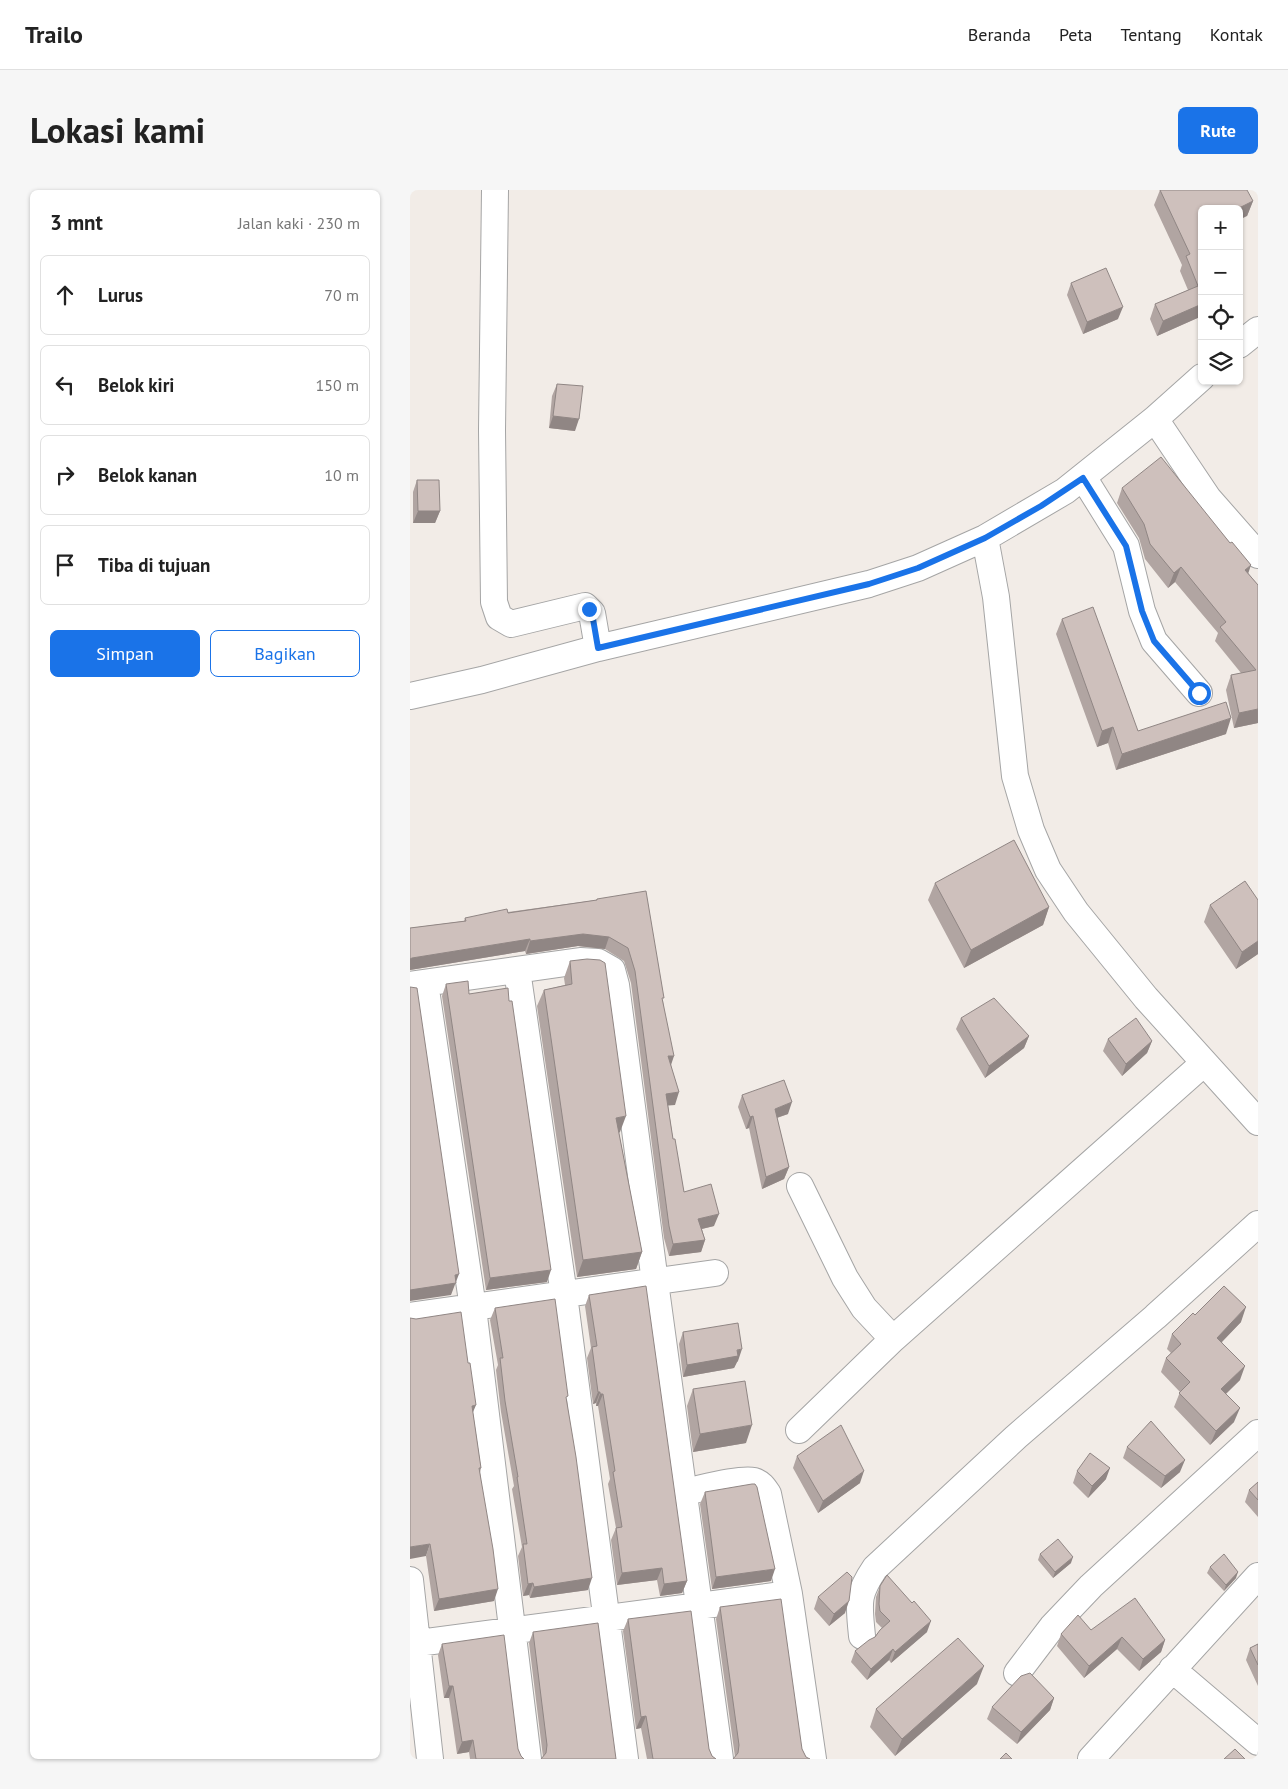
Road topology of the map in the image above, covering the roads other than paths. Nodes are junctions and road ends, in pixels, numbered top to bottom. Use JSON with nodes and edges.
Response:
{"nodes":[{"id":1,"x":495,"y":190,"type":"edge"},
{"id":2,"x":1258,"y":330,"type":"edge"},
{"id":3,"x":1243,"y":342,"type":"edge"},
{"id":4,"x":1198,"y":383,"type":"edge"},
{"id":5,"x":1163,"y":432,"type":"junction"},
{"id":6,"x":1091,"y":490,"type":"junction"},
{"id":7,"x":985,"y":538,"type":"junction"},
{"id":8,"x":1258,"y":555,"type":"edge"},
{"id":9,"x":598,"y":648,"type":"junction"},
{"id":10,"x":1199,"y":693,"type":"dead end"},
{"id":11,"x":410,"y":696,"type":"edge"},
{"id":12,"x":517,"y":970,"type":"junction"},
{"id":13,"x":417,"y":984,"type":"edge"},
{"id":14,"x":1204,"y":1063,"type":"junction"},
{"id":15,"x":1258,"y":1122,"type":"edge"},
{"id":16,"x":800,"y":1186,"type":"dead end"},
{"id":17,"x":1258,"y":1224,"type":"edge"},
{"id":18,"x":715,"y":1273,"type":"dead end"},
{"id":19,"x":655,"y":1282,"type":"junction"},
{"id":20,"x":564,"y":1295,"type":"junction"},
{"id":21,"x":473,"y":1308,"type":"junction"},
{"id":22,"x":410,"y":1316,"type":"edge"},
{"id":23,"x":893,"y":1339,"type":"junction"},
{"id":24,"x":698,"y":1390,"type":"edge"},
{"id":25,"x":670,"y":1394,"type":"junction"},
{"id":26,"x":799,"y":1430,"type":"dead end"},
{"id":27,"x":1258,"y":1433,"type":"edge"},
{"id":28,"x":684,"y":1492,"type":"junction"},
{"id":29,"x":1258,"y":1576,"type":"edge"},
{"id":30,"x":410,"y":1580,"type":"edge"},
{"id":31,"x":788,"y":1594,"type":"junction"},
{"id":32,"x":699,"y":1605,"type":"junction"},
{"id":33,"x":607,"y":1618,"type":"junction"},
{"id":34,"x":513,"y":1631,"type":"junction"},
{"id":35,"x":862,"y":1636,"type":"dead end"},
{"id":36,"x":414,"y":1644,"type":"edge"},
{"id":37,"x":1172,"y":1670,"type":"junction"},
{"id":38,"x":1018,"y":1673,"type":"dead end"},
{"id":39,"x":1258,"y":1742,"type":"edge"},
{"id":40,"x":430,"y":1759,"type":"edge"},
{"id":41,"x":528,"y":1759,"type":"edge"},
{"id":42,"x":625,"y":1759,"type":"edge"},
{"id":43,"x":720,"y":1759,"type":"edge"},
{"id":44,"x":813,"y":1759,"type":"edge"},
{"id":45,"x":1091,"y":1759,"type":"edge"}],
"edges":[{"from":1,"to":9,"type":"street"},
{"from":2,"to":3,"type":"street"},
{"from":4,"to":5,"type":"street"},
{"from":5,"to":6,"type":"street"},
{"from":5,"to":8,"type":"street"},
{"from":6,"to":7,"type":"street"},
{"from":6,"to":10,"type":"street"},
{"from":7,"to":9,"type":"street"},
{"from":7,"to":14,"type":"street"},
{"from":9,"to":11,"type":"street"},
{"from":12,"to":13,"type":"street"},
{"from":12,"to":19,"type":"street"},
{"from":12,"to":20,"type":"street"},
{"from":13,"to":21,"type":"street"},
{"from":14,"to":15,"type":"street"},
{"from":14,"to":23,"type":"street"},
{"from":16,"to":23,"type":"street"},
{"from":17,"to":35,"type":"street"},
{"from":18,"to":19,"type":"street"},
{"from":19,"to":20,"type":"street"},
{"from":19,"to":25,"type":"street"},
{"from":20,"to":21,"type":"street"},
{"from":20,"to":33,"type":"street"},
{"from":21,"to":22,"type":"street"},
{"from":21,"to":34,"type":"street"},
{"from":23,"to":26,"type":"street"},
{"from":24,"to":25,"type":"street"},
{"from":25,"to":28,"type":"street"},
{"from":27,"to":38,"type":"street"},
{"from":28,"to":31,"type":"street"},
{"from":28,"to":32,"type":"street"},
{"from":29,"to":37,"type":"street"},
{"from":30,"to":36,"type":"street"},
{"from":31,"to":32,"type":"street"},
{"from":31,"to":44,"type":"street"},
{"from":32,"to":33,"type":"street"},
{"from":32,"to":43,"type":"street"},
{"from":33,"to":34,"type":"street"},
{"from":33,"to":42,"type":"street"},
{"from":34,"to":36,"type":"street"},
{"from":34,"to":41,"type":"street"},
{"from":36,"to":40,"type":"street"},
{"from":37,"to":39,"type":"street"},
{"from":37,"to":45,"type":"street"}]}
